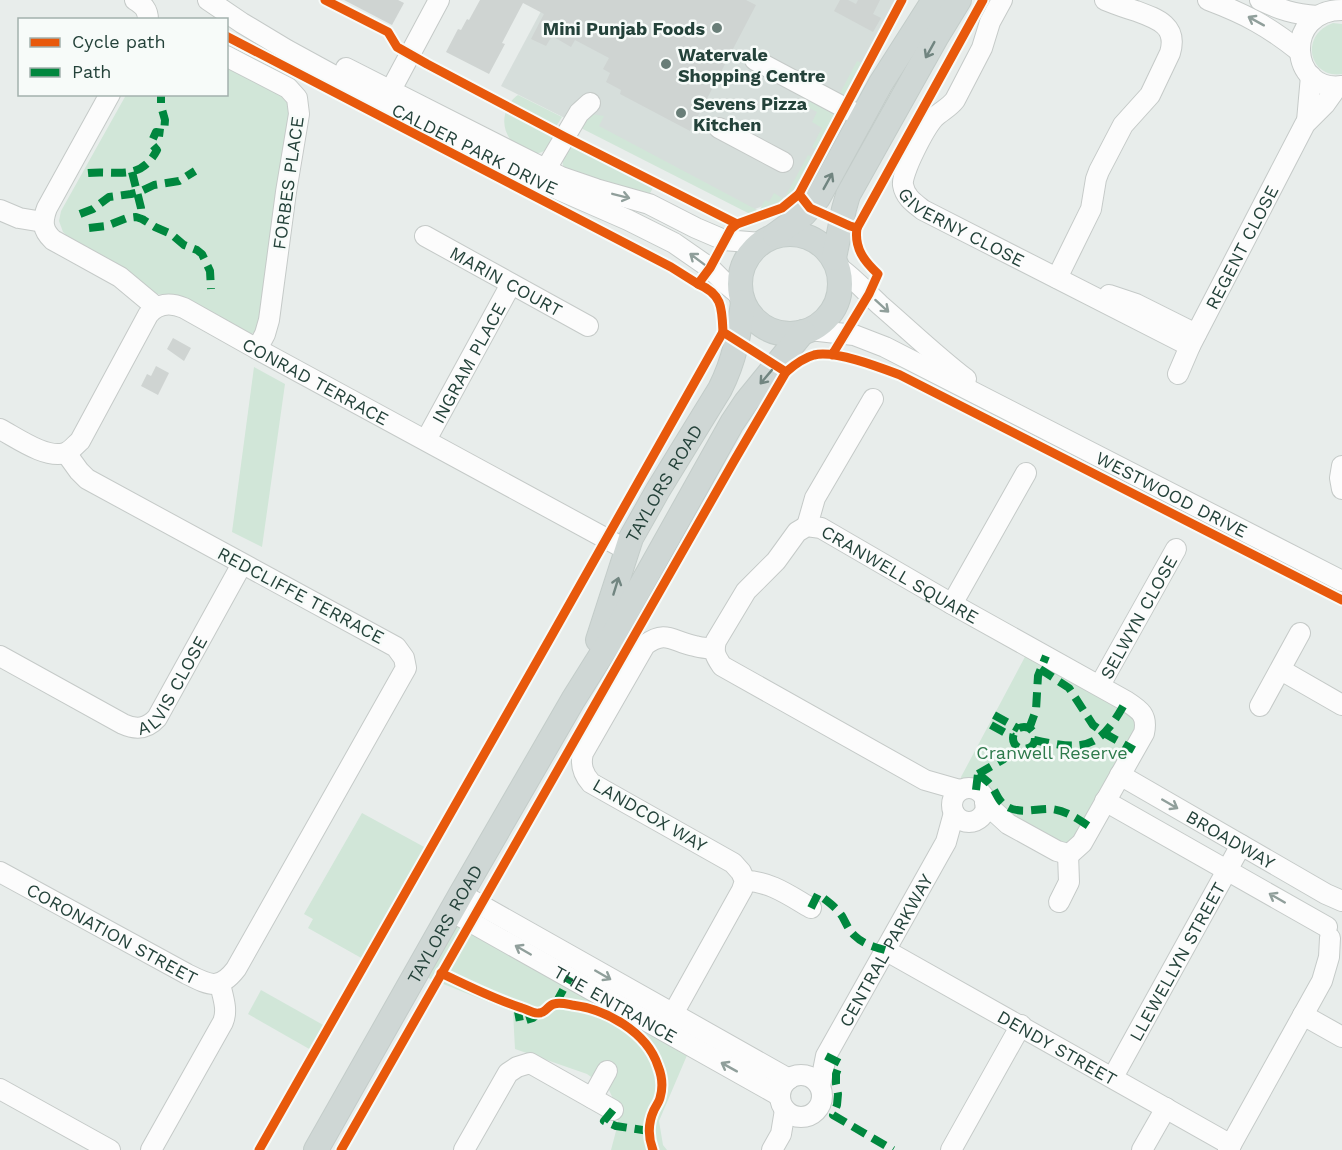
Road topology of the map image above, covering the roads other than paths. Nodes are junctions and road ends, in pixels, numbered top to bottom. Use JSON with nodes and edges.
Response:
{"nodes":[{"id":1,"x":135,"y":0,"type":"edge"},
{"id":2,"x":208,"y":0,"type":"edge"},
{"id":3,"x":216,"y":0,"type":"edge"},
{"id":4,"x":439,"y":0,"type":"edge"},
{"id":5,"x":934,"y":0,"type":"edge"},
{"id":6,"x":959,"y":0,"type":"edge"},
{"id":7,"x":1002,"y":0,"type":"edge"},
{"id":8,"x":1105,"y":0,"type":"edge"},
{"id":9,"x":1208,"y":0,"type":"edge"},
{"id":10,"x":1260,"y":0,"type":"edge"},
{"id":11,"x":1342,"y":10,"type":"edge"},
{"id":12,"x":1317,"y":16,"type":"junction"},
{"id":13,"x":148,"y":18,"type":"edge"},
{"id":14,"x":1299,"y":51,"type":"junction"},
{"id":15,"x":228,"y":57,"type":"edge"},
{"id":16,"x":755,"y":60,"type":"dead end"},
{"id":17,"x":1311,"y":76,"type":"junction"},
{"id":18,"x":1340,"y":88,"type":"edge"},
{"id":19,"x":109,"y":96,"type":"edge"},
{"id":20,"x":387,"y":96,"type":"junction"},
{"id":21,"x":590,"y":103,"type":"dead end"},
{"id":22,"x":862,"y":117,"type":"junction"},
{"id":23,"x":1307,"y":121,"type":"junction"},
{"id":24,"x":719,"y":128,"type":"dead end"},
{"id":25,"x":783,"y":162,"type":"dead end"},
{"id":26,"x":543,"y":175,"type":"junction"},
{"id":27,"x":0,"y":210,"type":"edge"},
{"id":28,"x":43,"y":222,"type":"junction"},
{"id":29,"x":425,"y":236,"type":"dead end"},
{"id":30,"x":767,"y":240,"type":"junction"},
{"id":31,"x":836,"y":263,"type":"junction"},
{"id":32,"x":1057,"y":278,"type":"junction"},
{"id":33,"x":511,"y":284,"type":"junction"},
{"id":34,"x":743,"y":299,"type":"junction"},
{"id":35,"x":156,"y":307,"type":"junction"},
{"id":36,"x":588,"y":326,"type":"dead end"},
{"id":37,"x":807,"y":331,"type":"junction"},
{"id":38,"x":1193,"y":340,"type":"junction"},
{"id":39,"x":257,"y":350,"type":"junction"},
{"id":40,"x":1178,"y":374,"type":"dead end"},
{"id":41,"x":873,"y":399,"type":"dead end"},
{"id":42,"x":1004,"y":408,"type":"junction"},
{"id":43,"x":0,"y":429,"type":"edge"},
{"id":44,"x":426,"y":440,"type":"junction"},
{"id":45,"x":66,"y":453,"type":"junction"},
{"id":46,"x":1342,"y":466,"type":"edge"},
{"id":47,"x":1026,"y":473,"type":"dead end"},
{"id":48,"x":1342,"y":489,"type":"edge"},
{"id":49,"x":807,"y":526,"type":"junction"},
{"id":50,"x":1176,"y":549,"type":"dead end"},
{"id":51,"x":627,"y":550,"type":"junction"},
{"id":52,"x":242,"y":564,"type":"junction"},
{"id":53,"x":653,"y":564,"type":"junction"},
{"id":54,"x":1342,"y":581,"type":"edge"},
{"id":55,"x":952,"y":604,"type":"junction"},
{"id":56,"x":1300,"y":633,"type":"dead end"},
{"id":57,"x":714,"y":649,"type":"junction"},
{"id":58,"x":0,"y":656,"type":"edge"},
{"id":59,"x":1281,"y":670,"type":"junction"},
{"id":60,"x":1100,"y":686,"type":"junction"},
{"id":61,"x":573,"y":700,"type":"junction"},
{"id":62,"x":1342,"y":705,"type":"edge"},
{"id":63,"x":1260,"y":706,"type":"dead end"},
{"id":64,"x":1120,"y":775,"type":"junction"},
{"id":65,"x":1105,"y":801,"type":"junction"},
{"id":66,"x":967,"y":808,"type":"junction"},
{"id":67,"x":1241,"y":845,"type":"junction"},
{"id":68,"x":1068,"y":854,"type":"junction"},
{"id":69,"x":1227,"y":870,"type":"junction"},
{"id":70,"x":0,"y":872,"type":"edge"},
{"id":71,"x":745,"y":881,"type":"junction"},
{"id":72,"x":456,"y":902,"type":"junction"},
{"id":73,"x":1059,"y":902,"type":"dead end"},
{"id":74,"x":1342,"y":902,"type":"edge"},
{"id":75,"x":812,"y":908,"type":"dead end"},
{"id":76,"x":1333,"y":938,"type":"edge"},
{"id":77,"x":885,"y":950,"type":"junction"},
{"id":78,"x":1342,"y":961,"type":"edge"},
{"id":79,"x":1322,"y":981,"type":"junction"},
{"id":80,"x":223,"y":982,"type":"junction"},
{"id":81,"x":1303,"y":1015,"type":"junction"},
{"id":82,"x":668,"y":1022,"type":"junction"},
{"id":83,"x":1021,"y":1025,"type":"junction"},
{"id":84,"x":1342,"y":1037,"type":"edge"},
{"id":85,"x":607,"y":1071,"type":"dead end"},
{"id":86,"x":1113,"y":1077,"type":"junction"},
{"id":87,"x":0,"y":1089,"type":"edge"},
{"id":88,"x":796,"y":1094,"type":"junction"},
{"id":89,"x":592,"y":1098,"type":"junction"},
{"id":90,"x":1166,"y":1108,"type":"junction"},
{"id":91,"x":613,"y":1110,"type":"dead end"},
{"id":92,"x":777,"y":1142,"type":"edge"},
{"id":93,"x":1230,"y":1147,"type":"edge"},
{"id":94,"x":110,"y":1150,"type":"edge"},
{"id":95,"x":151,"y":1150,"type":"edge"},
{"id":96,"x":316,"y":1150,"type":"edge"},
{"id":97,"x":464,"y":1150,"type":"edge"},
{"id":98,"x":951,"y":1150,"type":"edge"},
{"id":99,"x":1142,"y":1150,"type":"edge"}],
"edges":[{"from":1,"to":13,"type":"street"},
{"from":2,"to":20,"type":"street","name":"CALDER PARK DRIVE"},
{"from":3,"to":20,"type":"street","name":"CALDER PARK DRIVE"},
{"from":4,"to":20,"type":"street"},
{"from":5,"to":22,"type":"main road"},
{"from":6,"to":31,"type":"main road","one_way":true},
{"from":7,"to":32,"type":"street","name":"GIVERNY CLOSE"},
{"from":8,"to":32,"type":"street"},
{"from":14,"to":9,"type":"street","one_way":true},
{"from":10,"to":12,"type":"street"},
{"from":11,"to":12,"type":"street"},
{"from":12,"to":14,"type":"street"},
{"from":14,"to":17,"type":"street"},
{"from":15,"to":39,"type":"street","name":"FORBES PLACE"},
{"from":16,"to":22,"type":"street"},
{"from":17,"to":18,"type":"street"},
{"from":17,"to":23,"type":"street","name":"REGENT CLOSE"},
{"from":18,"to":23,"type":"street","name":"REGENT CLOSE"},
{"from":19,"to":28,"type":"street"},
{"from":20,"to":26,"type":"street","name":"CALDER PARK DRIVE"},
{"from":21,"to":26,"type":"street"},
{"from":30,"to":22,"type":"main road","one_way":true},
{"from":23,"to":38,"type":"street","name":"REGENT CLOSE"},
{"from":24,"to":25,"type":"street"},
{"from":26,"to":30,"type":"street","name":"CALDER PARK DRIVE","one_way":true},
{"from":34,"to":26,"type":"street","name":"CALDER PARK DRIVE","one_way":true},
{"from":27,"to":28,"type":"street"},
{"from":28,"to":35,"type":"street"},
{"from":29,"to":33,"type":"street","name":"MARIN COURT"},
{"from":30,"to":31,"type":"main road"},
{"from":30,"to":34,"type":"main road"},
{"from":31,"to":37,"type":"main road"},
{"from":31,"to":42,"type":"street","name":"WESTWOOD DRIVE","one_way":true},
{"from":32,"to":38,"type":"street","name":"GIVERNY CLOSE"},
{"from":33,"to":36,"type":"street","name":"MARIN COURT"},
{"from":33,"to":44,"type":"street","name":"INGRAM PLACE"},
{"from":34,"to":37,"type":"main road"},
{"from":34,"to":51,"type":"main road","name":"TAYLORS ROAD"},
{"from":35,"to":39,"type":"street","name":"CONRAD TERRACE"},
{"from":35,"to":45,"type":"street"},
{"from":37,"to":42,"type":"street","name":"WESTWOOD DRIVE"},
{"from":37,"to":53,"type":"main road","name":"TAYLORS ROAD","one_way":true},
{"from":38,"to":40,"type":"street","name":"REGENT CLOSE"},
{"from":39,"to":44,"type":"street","name":"CONRAD TERRACE"},
{"from":41,"to":49,"type":"street"},
{"from":42,"to":54,"type":"street","name":"WESTWOOD DRIVE"},
{"from":43,"to":45,"type":"street"},
{"from":44,"to":51,"type":"street","name":"CONRAD TERRACE"},
{"from":45,"to":52,"type":"street","name":"REDCLIFFE TERRACE"},
{"from":46,"to":48,"type":"street"},
{"from":47,"to":55,"type":"street"},
{"from":49,"to":55,"type":"street","name":"CRANWELL SQUARE"},
{"from":49,"to":57,"type":"street","name":"CRANWELL SQUARE"},
{"from":50,"to":60,"type":"street","name":"SELWYN CLOSE"},
{"from":51,"to":53,"type":"main road"},
{"from":61,"to":51,"type":"main road","name":"TAYLORS ROAD","one_way":true},
{"from":52,"to":58,"type":"street","name":"ALVIS CLOSE"},
{"from":52,"to":80,"type":"street","name":"REDCLIFFE TERRACE"},
{"from":53,"to":61,"type":"main road","name":"TAYLORS ROAD"},
{"from":55,"to":60,"type":"street","name":"CRANWELL SQUARE"},
{"from":56,"to":59,"type":"street"},
{"from":57,"to":66,"type":"street"},
{"from":57,"to":71,"type":"street","name":"LANDCOX WAY"},
{"from":59,"to":62,"type":"street"},
{"from":59,"to":63,"type":"street"},
{"from":60,"to":64,"type":"street","name":"CRANWELL SQUARE"},
{"from":61,"to":72,"type":"main road","name":"TAYLORS ROAD"},
{"from":64,"to":65,"type":"street","name":"CRANWELL SQUARE"},
{"from":64,"to":67,"type":"street","name":"BROADWAY","one_way":true},
{"from":65,"to":68,"type":"street","name":"CRANWELL SQUARE"},
{"from":65,"to":69,"type":"street","name":"BROADWAY"},
{"from":66,"to":68,"type":"street"},
{"from":66,"to":77,"type":"street","name":"CENTRAL PARKWAY"},
{"from":67,"to":69,"type":"street","name":"LLEWELLYN STREET"},
{"from":67,"to":74,"type":"street","name":"BROADWAY"},
{"from":68,"to":73,"type":"street"},
{"from":76,"to":69,"type":"street","name":"BROADWAY","one_way":true},
{"from":69,"to":86,"type":"street","name":"LLEWELLYN STREET"},
{"from":70,"to":80,"type":"street","name":"CORONATION STREET"},
{"from":71,"to":75,"type":"street"},
{"from":71,"to":82,"type":"street"},
{"from":72,"to":82,"type":"street","name":"THE ENTRANCE"},
{"from":72,"to":96,"type":"main road","name":"TAYLORS ROAD"},
{"from":74,"to":76,"type":"street"},
{"from":76,"to":79,"type":"street"},
{"from":77,"to":83,"type":"street","name":"DENDY STREET"},
{"from":77,"to":88,"type":"street","name":"CENTRAL PARKWAY"},
{"from":78,"to":79,"type":"street"},
{"from":79,"to":81,"type":"street"},
{"from":80,"to":95,"type":"street"},
{"from":81,"to":84,"type":"street"},
{"from":81,"to":93,"type":"street"},
{"from":82,"to":88,"type":"street","name":"THE ENTRANCE"},
{"from":83,"to":86,"type":"street","name":"DENDY STREET"},
{"from":83,"to":98,"type":"street"},
{"from":85,"to":89,"type":"street"},
{"from":86,"to":90,"type":"street","name":"DENDY STREET"},
{"from":87,"to":94,"type":"street"},
{"from":88,"to":92,"type":"street","name":"CENTRAL PARKWAY"},
{"from":89,"to":91,"type":"street"},
{"from":89,"to":97,"type":"street"},
{"from":90,"to":93,"type":"street","name":"DENDY STREET"},
{"from":90,"to":99,"type":"street"}]}
